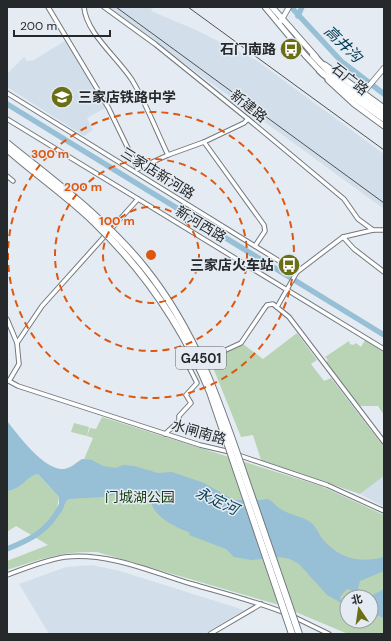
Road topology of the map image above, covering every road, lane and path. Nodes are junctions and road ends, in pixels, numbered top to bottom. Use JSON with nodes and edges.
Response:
{"nodes":[{"id":1,"x":48,"y":7,"type":"edge"},
{"id":2,"x":84,"y":7,"type":"edge"},
{"id":3,"x":104,"y":7,"type":"edge"},
{"id":4,"x":265,"y":7,"type":"edge"},
{"id":5,"x":272,"y":7,"type":"edge"},
{"id":6,"x":288,"y":9,"type":"edge"},
{"id":7,"x":280,"y":21,"type":"junction"},
{"id":8,"x":313,"y":55,"type":"junction"},
{"id":9,"x":384,"y":68,"type":"edge"},
{"id":10,"x":320,"y":71,"type":"junction"},
{"id":11,"x":365,"y":91,"type":"junction"},
{"id":12,"x":7,"y":93,"type":"edge"},
{"id":13,"x":384,"y":108,"type":"edge"},
{"id":14,"x":384,"y":114,"type":"edge"},
{"id":15,"x":7,"y":118,"type":"edge"},
{"id":16,"x":248,"y":119,"type":"junction"},
{"id":17,"x":384,"y":119,"type":"edge"},
{"id":18,"x":384,"y":126,"type":"edge"},
{"id":19,"x":7,"y":142,"type":"edge"},
{"id":20,"x":204,"y":142,"type":"junction"},
{"id":21,"x":7,"y":150,"type":"edge"},
{"id":22,"x":168,"y":155,"type":"junction"},
{"id":23,"x":138,"y":169,"type":"junction"},
{"id":24,"x":134,"y":171,"type":"junction"},
{"id":25,"x":7,"y":176,"type":"edge"},
{"id":26,"x":13,"y":181,"type":"dead end"},
{"id":27,"x":138,"y":199,"type":"junction"},
{"id":28,"x":373,"y":230,"type":"junction"},
{"id":29,"x":384,"y":230,"type":"edge"},
{"id":30,"x":343,"y":237,"type":"junction"},
{"id":31,"x":255,"y":246,"type":"junction"},
{"id":32,"x":297,"y":272,"type":"junction"},
{"id":33,"x":384,"y":272,"type":"edge"},
{"id":34,"x":287,"y":289,"type":"junction"},
{"id":35,"x":276,"y":307,"type":"junction"},
{"id":36,"x":7,"y":319,"type":"edge"},
{"id":37,"x":17,"y":343,"type":"junction"},
{"id":38,"x":384,"y":348,"type":"edge"},
{"id":39,"x":8,"y":380,"type":"edge"},
{"id":40,"x":165,"y":434,"type":"junction"},
{"id":41,"x":384,"y":442,"type":"edge"},
{"id":42,"x":384,"y":511,"type":"edge"},
{"id":43,"x":7,"y":575,"type":"edge"},
{"id":44,"x":261,"y":604,"type":"junction"},
{"id":45,"x":210,"y":634,"type":"edge"},
{"id":46,"x":292,"y":634,"type":"edge"},
{"id":47,"x":299,"y":634,"type":"edge"},
{"id":48,"x":329,"y":634,"type":"edge"}],
"edges":[{"from":1,"to":23,"type":"street"},
{"from":2,"to":22,"type":"street"},
{"from":3,"to":16,"type":"street","name":"新建路"},
{"from":4,"to":7,"type":"main road"},
{"from":5,"to":7,"type":"main road"},
{"from":6,"to":7,"type":"street"},
{"from":7,"to":8,"type":"main road"},
{"from":7,"to":10,"type":"main road"},
{"from":8,"to":11,"type":"main road"},
{"from":8,"to":14,"type":"main road","name":"石广路"},
{"from":9,"to":11,"type":"street"},
{"from":10,"to":17,"type":"main road","name":"石广路"},
{"from":10,"to":18,"type":"main road"},
{"from":11,"to":13,"type":"main road"},
{"from":12,"to":24,"type":"street","name":"三家店新河路"},
{"from":15,"to":27,"type":"street","name":"新河西路"},
{"from":16,"to":20,"type":"street"},
{"from":16,"to":28,"type":"street","name":"新建路"},
{"from":19,"to":47,"type":"highway","number":"G4501","bridge":true},
{"from":20,"to":22,"type":"street"},
{"from":20,"to":31,"type":"street"},
{"from":21,"to":46,"type":"highway","number":"G4501","bridge":true},
{"from":22,"to":23,"type":"street"},
{"from":23,"to":24,"type":"street"},
{"from":24,"to":31,"type":"street","name":"三家店新河路"},
{"from":25,"to":26,"type":"street"},
{"from":27,"to":34,"type":"street","name":"新河西路"},
{"from":27,"to":37,"type":"street"},
{"from":28,"to":29,"type":"street"},
{"from":28,"to":30,"type":"street"},
{"from":30,"to":32,"type":"street"},
{"from":30,"to":33,"type":"street"},
{"from":31,"to":32,"type":"street","name":"三家店新河路"},
{"from":32,"to":34,"type":"street"},
{"from":34,"to":35,"type":"street"},
{"from":34,"to":38,"type":"street","name":"新河西路"},
{"from":35,"to":40,"type":"street"},
{"from":35,"to":41,"type":"street"},
{"from":36,"to":37,"type":"street"},
{"from":37,"to":39,"type":"street"},
{"from":39,"to":40,"type":"street","name":"水闸南路"},
{"from":40,"to":42,"type":"street","name":"水闸南路"},
{"from":43,"to":44,"type":"street"},
{"from":44,"to":45,"type":"street"},
{"from":44,"to":48,"type":"street"}]}
